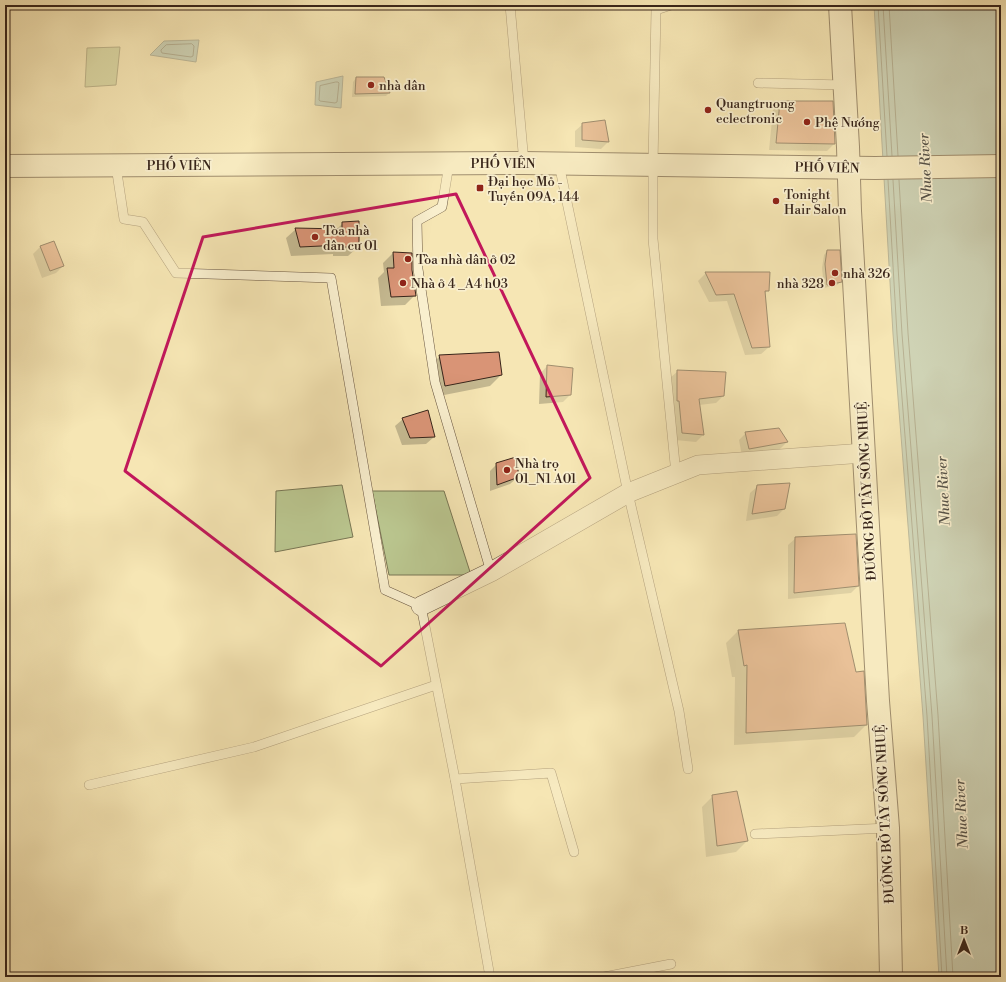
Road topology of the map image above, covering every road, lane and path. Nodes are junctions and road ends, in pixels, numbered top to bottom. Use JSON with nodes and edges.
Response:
{"nodes":[{"id":1,"x":510,"y":5,"type":"edge"},
{"id":2,"x":671,"y":5,"type":"edge"},
{"id":3,"x":840,"y":5,"type":"edge"},
{"id":4,"x":758,"y":83,"type":"dead end"},
{"id":5,"x":844,"y":85,"type":"junction"},
{"id":6,"x":449,"y":163,"type":"junction"},
{"id":7,"x":524,"y":163,"type":"junction"},
{"id":8,"x":559,"y":164,"type":"junction"},
{"id":9,"x":653,"y":164,"type":"junction"},
{"id":10,"x":5,"y":166,"type":"edge"},
{"id":11,"x":116,"y":166,"type":"junction"},
{"id":12,"x":1001,"y":166,"type":"edge"},
{"id":13,"x":848,"y":167,"type":"junction"},
{"id":14,"x":864,"y":453,"type":"junction"},
{"id":15,"x":676,"y":474,"type":"junction"},
{"id":16,"x":628,"y":493,"type":"junction"},
{"id":17,"x":491,"y":572,"type":"junction"},
{"id":18,"x":422,"y":606,"type":"junction"},
{"id":19,"x":436,"y":685,"type":"junction"},
{"id":20,"x":688,"y":769,"type":"dead end"},
{"id":21,"x":455,"y":779,"type":"junction"},
{"id":22,"x":89,"y":785,"type":"dead end"},
{"id":23,"x":888,"y":828,"type":"junction"},
{"id":24,"x":755,"y":834,"type":"dead end"},
{"id":25,"x":574,"y":852,"type":"dead end"},
{"id":26,"x":671,"y":964,"type":"dead end"},
{"id":27,"x":490,"y":977,"type":"edge"},
{"id":28,"x":604,"y":977,"type":"edge"},
{"id":29,"x":891,"y":977,"type":"edge"}],
"edges":[{"from":1,"to":7,"type":"lane"},
{"from":2,"to":9,"type":"lane"},
{"from":3,"to":5,"type":"street","name":"ĐƯỜNG BỜ TÂY SÔNG NHUỆ"},
{"from":4,"to":5,"type":"lane"},
{"from":5,"to":13,"type":"street","name":"ĐƯỜNG BỜ TÂY SÔNG NHUỆ"},
{"from":6,"to":7,"type":"street","name":"PHỐ VIÊN"},
{"from":6,"to":11,"type":"street","name":"PHỐ VIÊN"},
{"from":6,"to":17,"type":"lane"},
{"from":7,"to":8,"type":"street","name":"PHỐ VIÊN"},
{"from":8,"to":9,"type":"street","name":"PHỐ VIÊN"},
{"from":8,"to":16,"type":"lane"},
{"from":9,"to":13,"type":"street","name":"PHỐ VIÊN"},
{"from":9,"to":15,"type":"lane"},
{"from":10,"to":11,"type":"street","name":"PHỐ VIÊN"},
{"from":11,"to":18,"type":"lane"},
{"from":12,"to":13,"type":"street","name":"PHỐ VIÊN"},
{"from":13,"to":14,"type":"street","name":"ĐƯỜNG BỜ TÂY SÔNG NHUỆ"},
{"from":14,"to":15,"type":"street"},
{"from":14,"to":23,"type":"street","name":"ĐƯỜNG BỜ TÂY SÔNG NHUỆ"},
{"from":15,"to":16,"type":"street"},
{"from":16,"to":17,"type":"street"},
{"from":16,"to":20,"type":"lane"},
{"from":17,"to":18,"type":"street"},
{"from":18,"to":19,"type":"lane"},
{"from":19,"to":21,"type":"lane"},
{"from":19,"to":22,"type":"lane"},
{"from":21,"to":25,"type":"lane"},
{"from":21,"to":27,"type":"lane"},
{"from":23,"to":24,"type":"lane"},
{"from":23,"to":29,"type":"street","name":"ĐƯỜNG BỜ TÂY SÔNG NHUỆ"},
{"from":26,"to":28,"type":"lane"}]}
